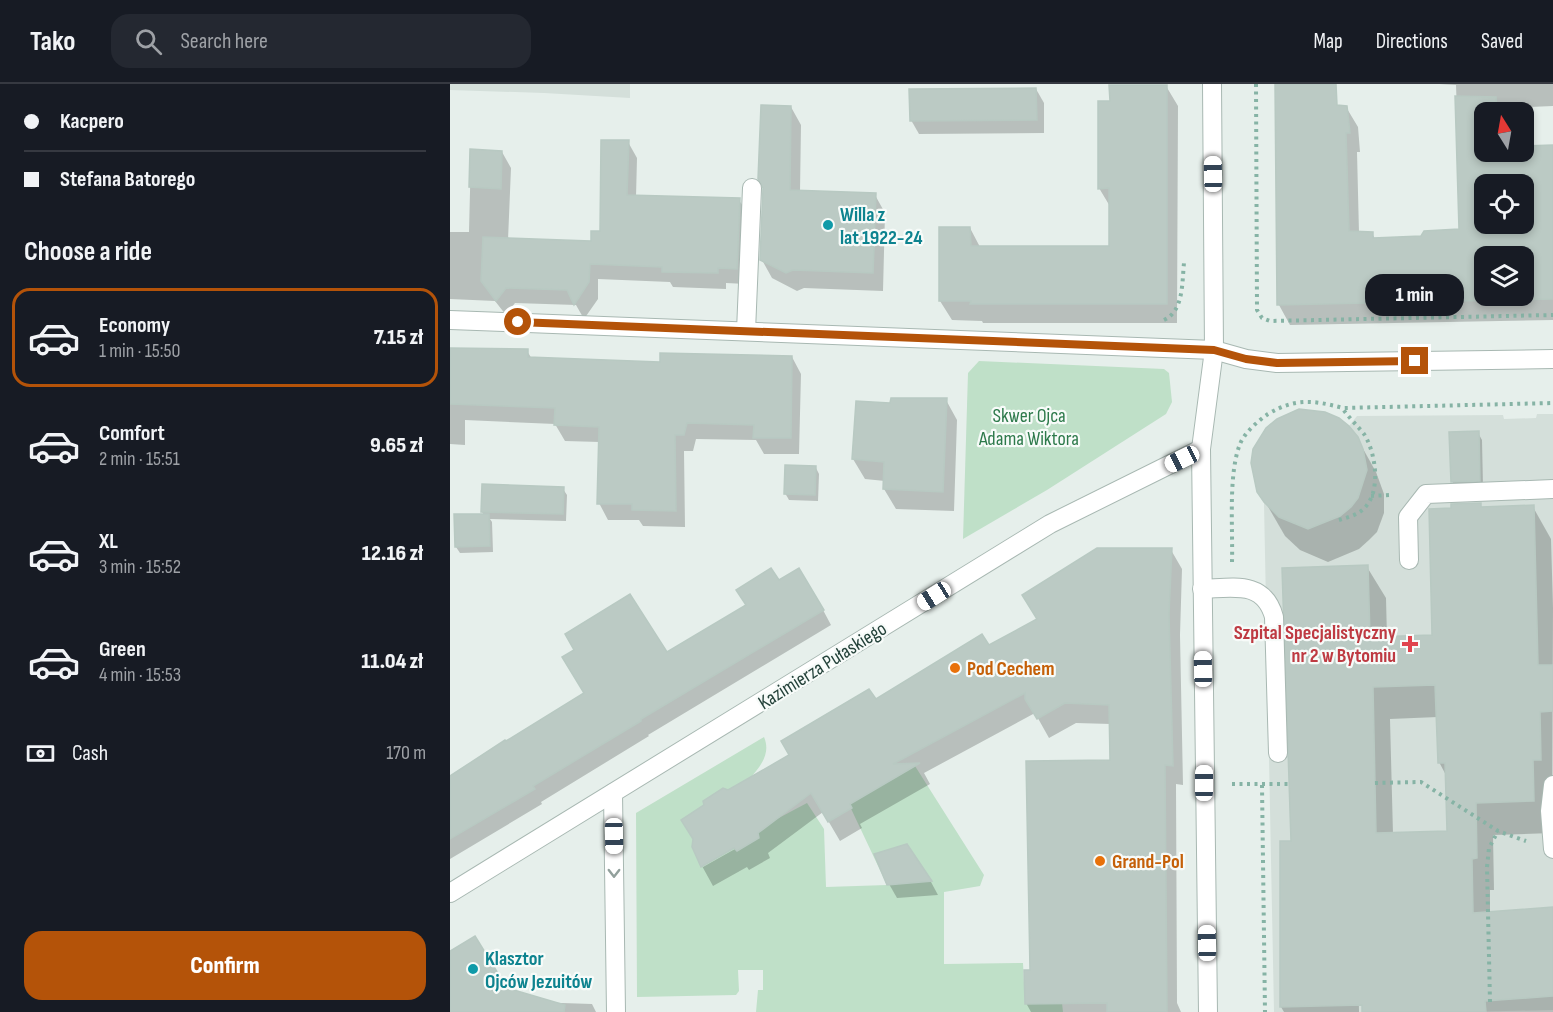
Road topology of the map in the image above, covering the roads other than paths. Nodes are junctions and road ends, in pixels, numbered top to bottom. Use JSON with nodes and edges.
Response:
{"nodes":[{"id":1,"x":1212,"y":84,"type":"edge"},
{"id":2,"x":752,"y":188,"type":"dead end"},
{"id":3,"x":450,"y":320,"type":"edge"},
{"id":4,"x":746,"y":331,"type":"junction"},
{"id":5,"x":1214,"y":350,"type":"junction"},
{"id":6,"x":1553,"y":359,"type":"edge"},
{"id":7,"x":1201,"y":449,"type":"junction"},
{"id":8,"x":1553,"y":489,"type":"edge"},
{"id":9,"x":1409,"y":560,"type":"dead end"},
{"id":10,"x":1202,"y":589,"type":"junction"},
{"id":11,"x":1278,"y":753,"type":"dead end"},
{"id":12,"x":1553,"y":785,"type":"edge"},
{"id":13,"x":614,"y":793,"type":"junction"},
{"id":14,"x":1552,"y":848,"type":"edge"},
{"id":15,"x":450,"y":893,"type":"edge"},
{"id":16,"x":615,"y":1012,"type":"edge"},
{"id":17,"x":1208,"y":1012,"type":"edge"}],
"edges":[{"from":1,"to":5,"type":"street"},
{"from":2,"to":4,"type":"street"},
{"from":3,"to":4,"type":"street"},
{"from":4,"to":5,"type":"street"},
{"from":5,"to":6,"type":"street"},
{"from":5,"to":7,"type":"street"},
{"from":7,"to":10,"type":"street"},
{"from":7,"to":13,"type":"street","name":"Kazimierza Pułaskiego"},
{"from":8,"to":9,"type":"street"},
{"from":10,"to":11,"type":"street"},
{"from":10,"to":17,"type":"street"},
{"from":12,"to":14,"type":"street"},
{"from":13,"to":15,"type":"street","name":"Kazimierza Pułaskiego"},
{"from":13,"to":16,"type":"street","one_way":true}]}
